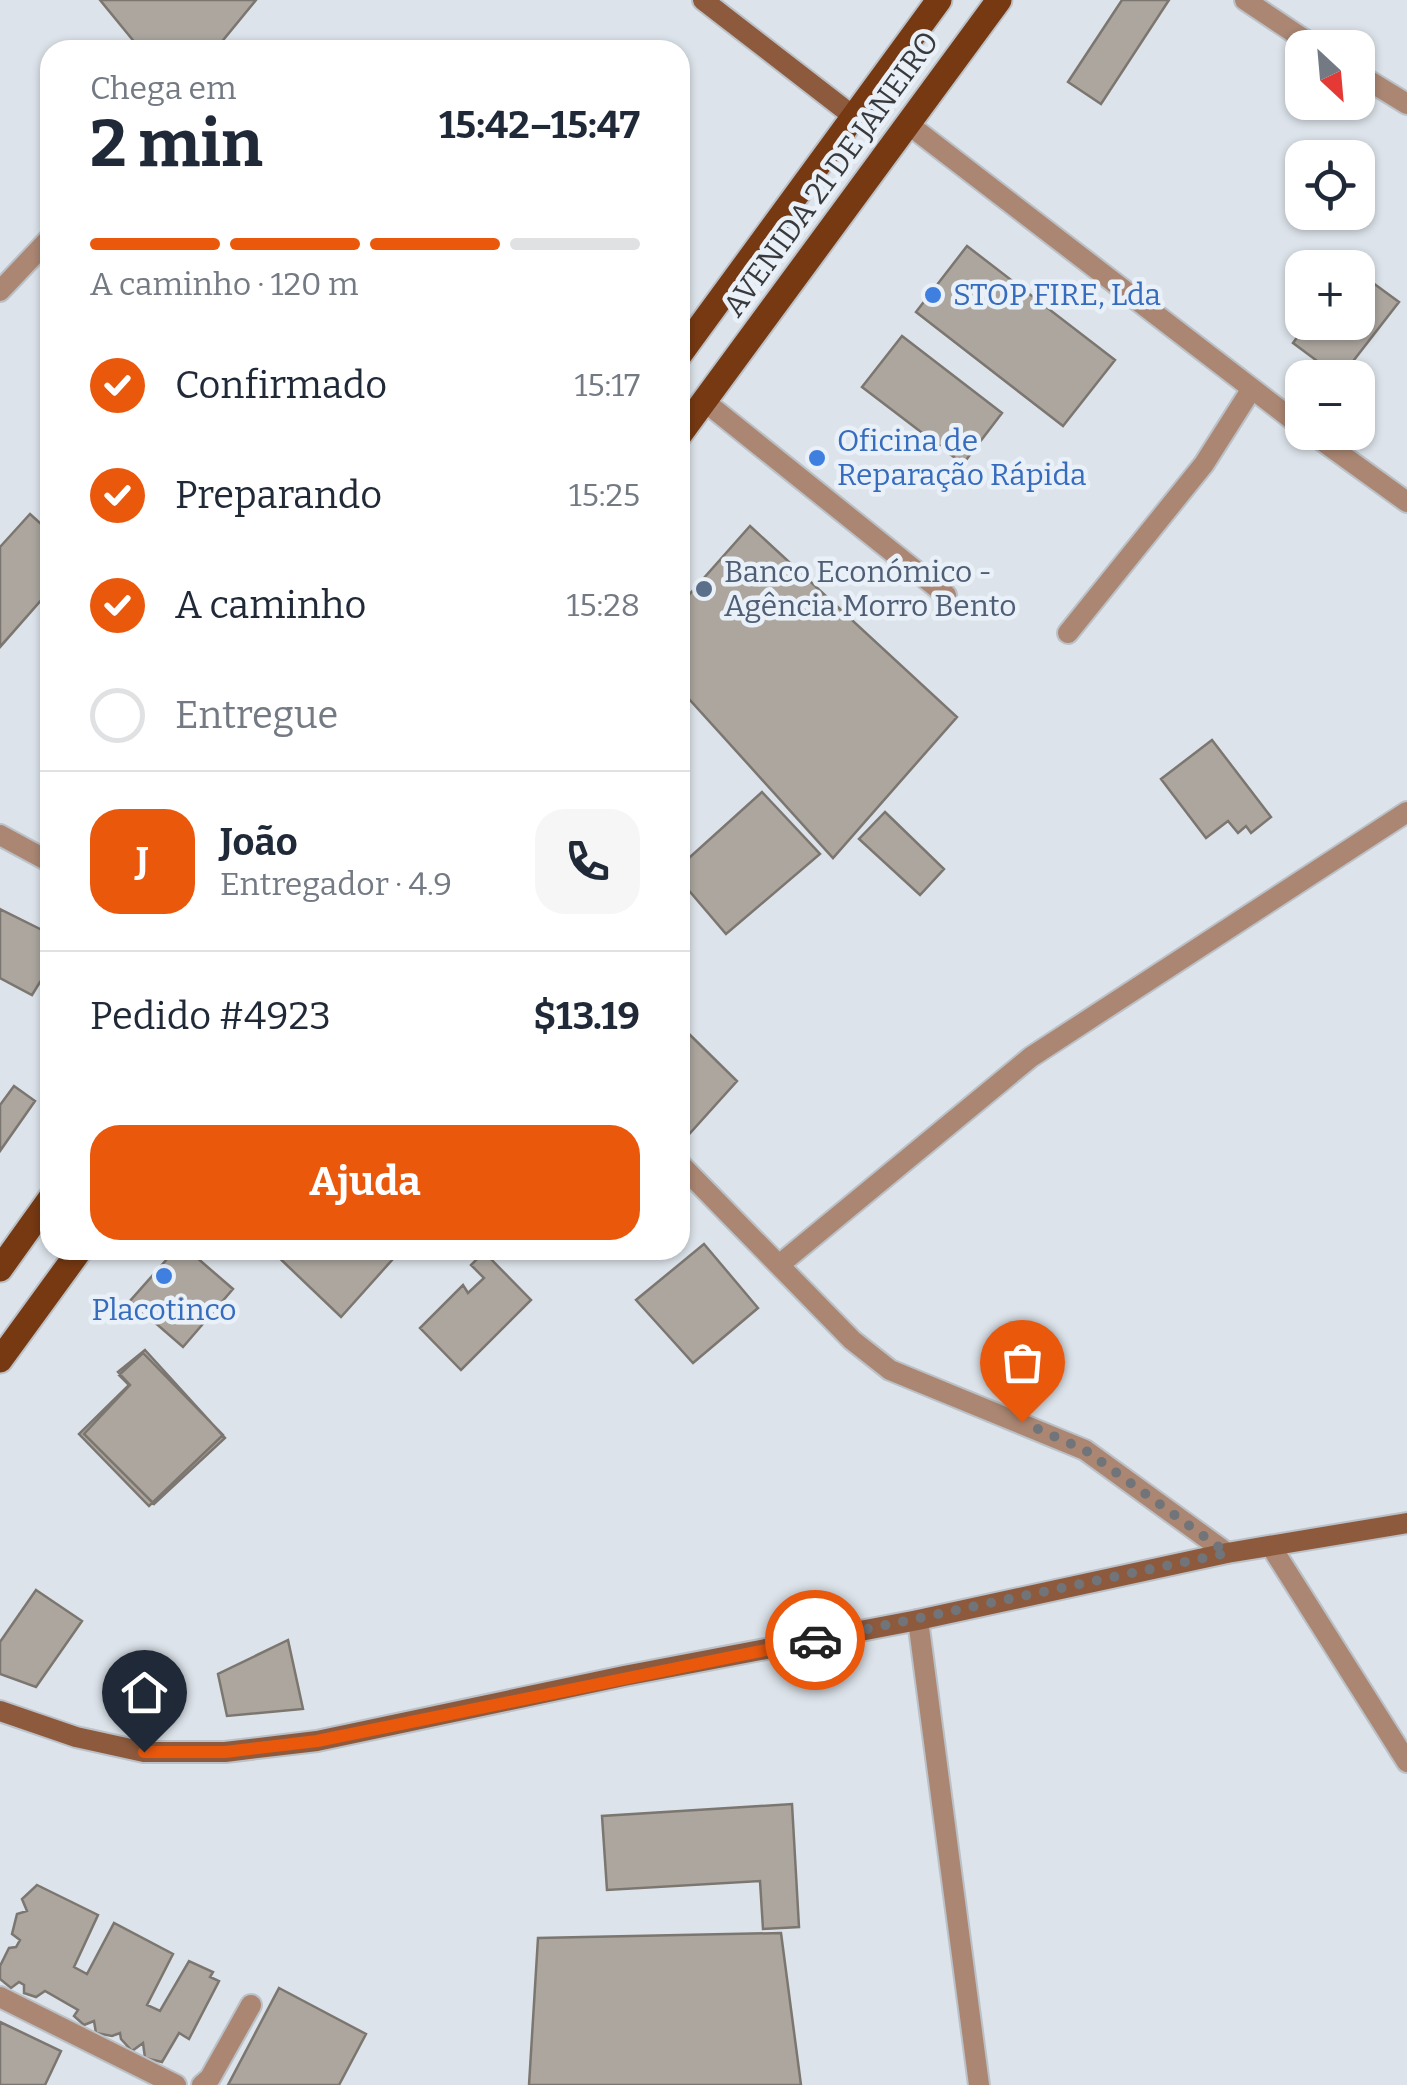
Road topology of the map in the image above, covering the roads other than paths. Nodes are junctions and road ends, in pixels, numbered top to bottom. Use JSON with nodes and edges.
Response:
{"nodes":[{"id":1,"x":703,"y":0,"type":"edge"},
{"id":2,"x":939,"y":0,"type":"edge"},
{"id":3,"x":999,"y":0,"type":"edge"},
{"id":4,"x":1245,"y":0,"type":"edge"},
{"id":5,"x":1290,"y":30,"type":"edge"},
{"id":6,"x":1375,"y":84,"type":"edge"},
{"id":7,"x":1407,"y":104,"type":"edge"},
{"id":8,"x":853,"y":116,"type":"junction"},
{"id":9,"x":908,"y":124,"type":"junction"},
{"id":10,"x":40,"y":249,"type":"edge"},
{"id":11,"x":0,"y":291,"type":"edge"},
{"id":12,"x":690,"y":340,"type":"edge"},
{"id":13,"x":1252,"y":390,"type":"junction"},
{"id":14,"x":704,"y":401,"type":"junction"},
{"id":15,"x":1285,"y":414,"type":"edge"},
{"id":16,"x":690,"y":420,"type":"edge"},
{"id":17,"x":1335,"y":450,"type":"edge"},
{"id":18,"x":1407,"y":502,"type":"edge"},
{"id":19,"x":946,"y":595,"type":"dead end"},
{"id":20,"x":1068,"y":632,"type":"dead end"},
{"id":21,"x":1407,"y":812,"type":"edge"},
{"id":22,"x":0,"y":835,"type":"edge"},
{"id":23,"x":40,"y":857,"type":"edge"},
{"id":24,"x":690,"y":1174,"type":"edge"},
{"id":25,"x":40,"y":1214,"type":"edge"},
{"id":26,"x":73,"y":1260,"type":"edge"},
{"id":27,"x":779,"y":1266,"type":"junction"},
{"id":28,"x":0,"y":1269,"type":"edge"},
{"id":29,"x":0,"y":1360,"type":"edge"},
{"id":30,"x":1407,"y":1523,"type":"edge"},
{"id":31,"x":1272,"y":1548,"type":"junction"},
{"id":32,"x":1227,"y":1553,"type":"junction"},
{"id":33,"x":918,"y":1620,"type":"junction"},
{"id":34,"x":0,"y":1711,"type":"edge"},
{"id":35,"x":1407,"y":1762,"type":"edge"},
{"id":36,"x":0,"y":1997,"type":"edge"},
{"id":37,"x":251,"y":2005,"type":"dead end"},
{"id":38,"x":176,"y":2085,"type":"edge"},
{"id":39,"x":202,"y":2085,"type":"edge"},
{"id":40,"x":979,"y":2085,"type":"edge"}],
"edges":[{"from":1,"to":8,"type":"main road"},
{"from":2,"to":8,"type":"main road","name":"AVENIDA 21 DE JANEIRO"},
{"from":3,"to":9,"type":"main road","name":"AVENIDA 21 DE JANEIRO"},
{"from":4,"to":5,"type":"street"},
{"from":6,"to":7,"type":"street"},
{"from":8,"to":12,"type":"main road","name":"AVENIDA 21 DE JANEIRO"},
{"from":9,"to":13,"type":"street"},
{"from":9,"to":14,"type":"main road","name":"AVENIDA 21 DE JANEIRO"},
{"from":10,"to":11,"type":"street"},
{"from":13,"to":15,"type":"street"},
{"from":13,"to":20,"type":"street"},
{"from":14,"to":16,"type":"main road","name":"AVENIDA 21 DE JANEIRO"},
{"from":14,"to":19,"type":"street"},
{"from":17,"to":18,"type":"street"},
{"from":21,"to":27,"type":"street"},
{"from":22,"to":23,"type":"street"},
{"from":24,"to":27,"type":"street"},
{"from":25,"to":28,"type":"main road"},
{"from":26,"to":29,"type":"main road"},
{"from":27,"to":32,"type":"street"},
{"from":30,"to":31,"type":"main road"},
{"from":31,"to":32,"type":"main road"},
{"from":31,"to":35,"type":"street"},
{"from":32,"to":33,"type":"main road"},
{"from":33,"to":34,"type":"main road"},
{"from":33,"to":40,"type":"street"},
{"from":36,"to":38,"type":"street"},
{"from":37,"to":39,"type":"street"}]}
